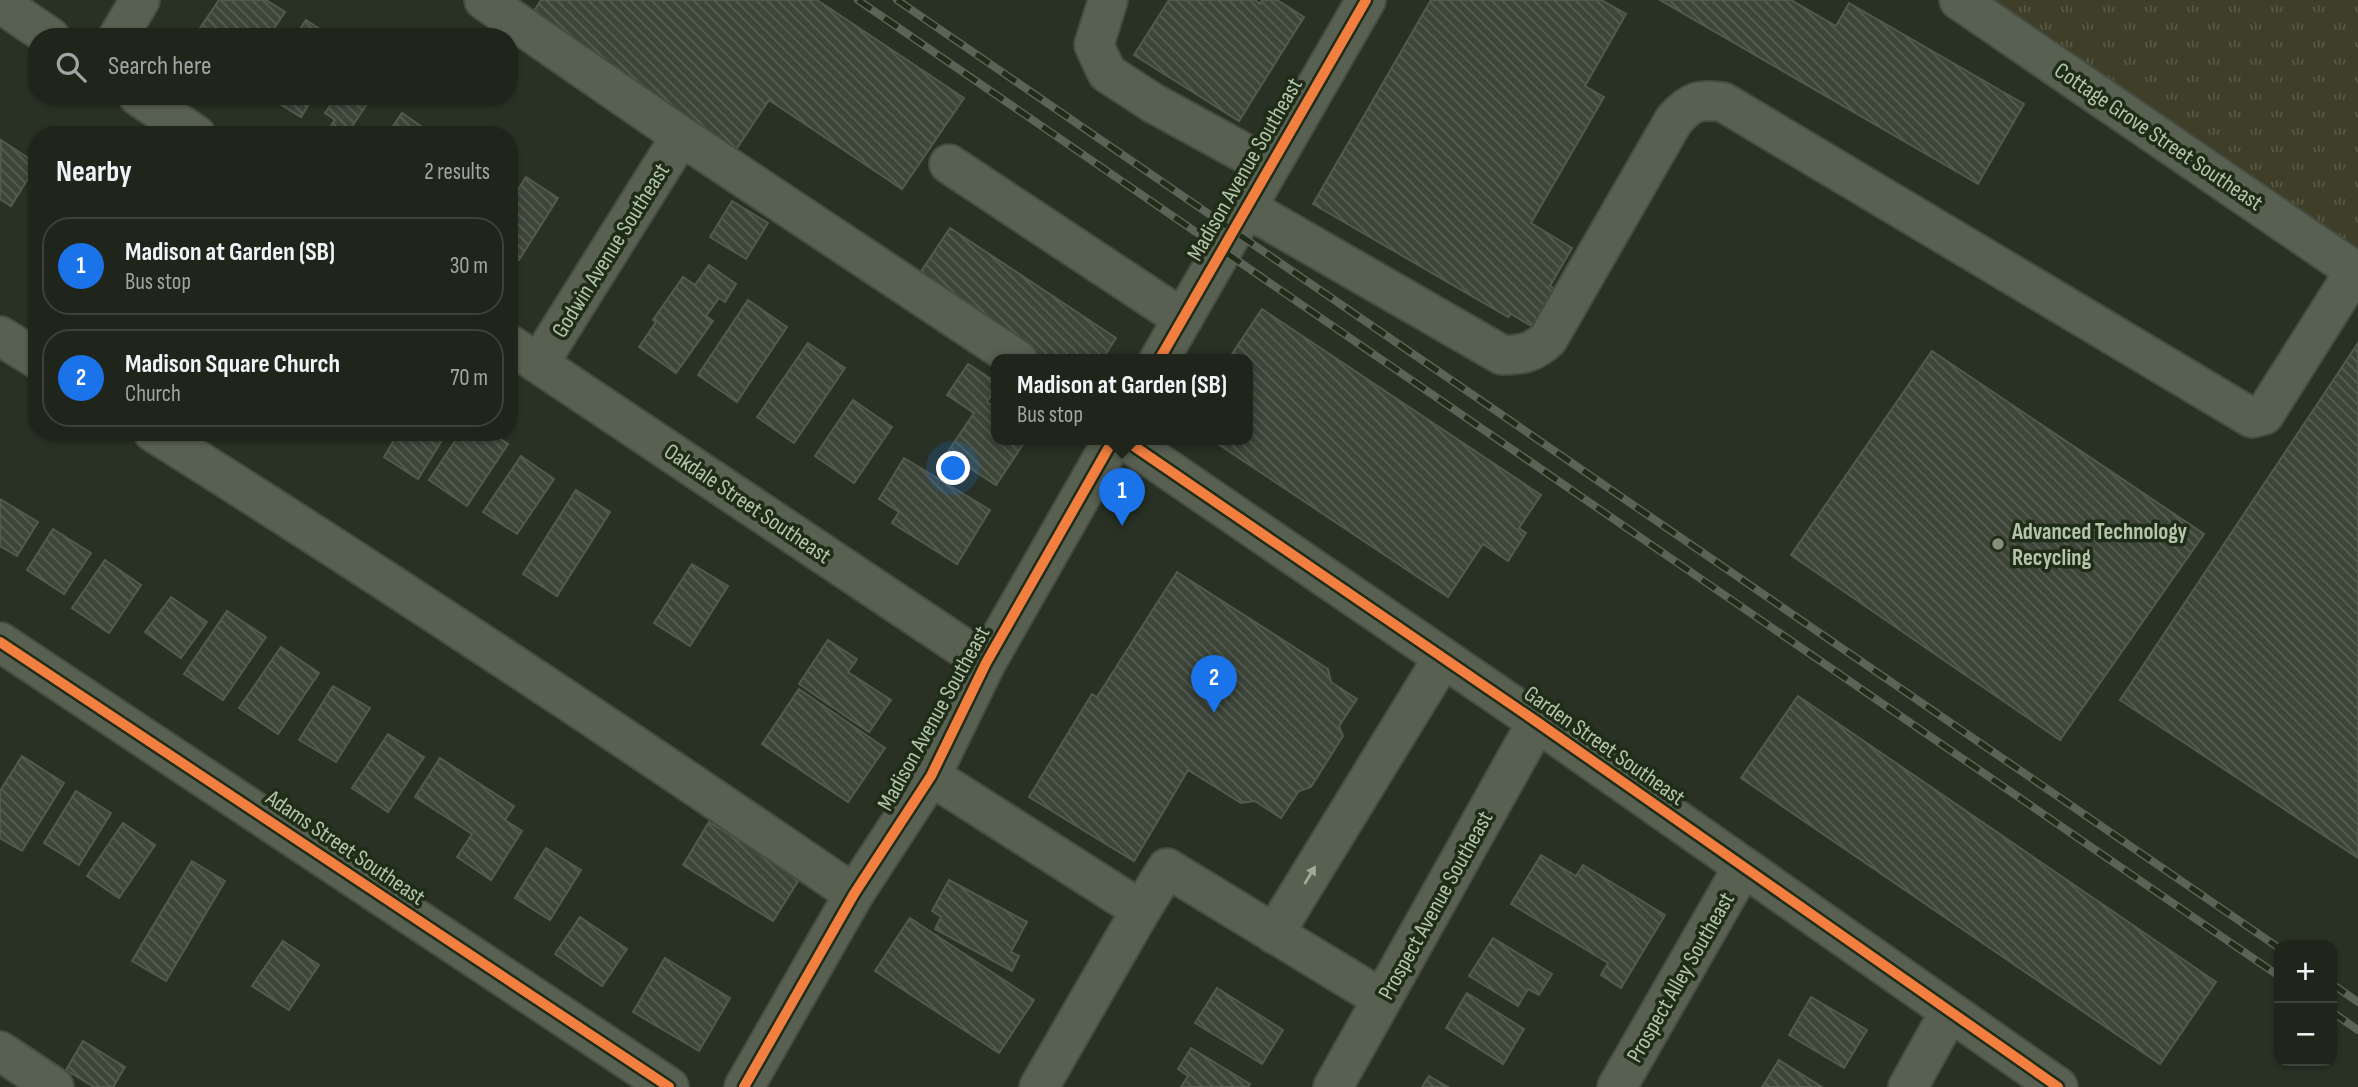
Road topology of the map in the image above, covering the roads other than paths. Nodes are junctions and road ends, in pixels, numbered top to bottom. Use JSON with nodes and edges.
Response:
{"nodes":[{"id":1,"x":140,"y":0,"type":"edge"},
{"id":2,"x":484,"y":0,"type":"edge"},
{"id":3,"x":1108,"y":0,"type":"edge"},
{"id":4,"x":1959,"y":0,"type":"edge"},
{"id":5,"x":0,"y":3,"type":"edge"},
{"id":6,"x":1354,"y":4,"type":"edge"},
{"id":7,"x":37,"y":28,"type":"edge"},
{"id":8,"x":123,"y":28,"type":"edge"},
{"id":9,"x":151,"y":105,"type":"edge"},
{"id":10,"x":183,"y":126,"type":"edge"},
{"id":11,"x":681,"y":136,"type":"junction"},
{"id":12,"x":949,"y":164,"type":"dead end"},
{"id":13,"x":1270,"y":167,"type":"junction"},
{"id":14,"x":1247,"y":208,"type":"junction"},
{"id":15,"x":2357,"y":272,"type":"edge"},
{"id":16,"x":1183,"y":319,"type":"junction"},
{"id":17,"x":0,"y":336,"type":"edge"},
{"id":18,"x":28,"y":353,"type":"edge"},
{"id":19,"x":524,"y":353,"type":"edge"},
{"id":20,"x":1009,"y":354,"type":"edge"},
{"id":21,"x":1163,"y":354,"type":"edge"},
{"id":22,"x":167,"y":441,"type":"edge"},
{"id":23,"x":1110,"y":445,"type":"edge"},
{"id":24,"x":1132,"y":445,"type":"edge"},
{"id":25,"x":0,"y":642,"type":"edge"},
{"id":26,"x":1443,"y":658,"type":"junction"},
{"id":27,"x":986,"y":663,"type":"junction"},
{"id":28,"x":1537,"y":722,"type":"junction"},
{"id":29,"x":930,"y":776,"type":"junction"},
{"id":30,"x":1743,"y":867,"type":"junction"},
{"id":31,"x":854,"y":894,"type":"junction"},
{"id":32,"x":1141,"y":910,"type":"junction"},
{"id":33,"x":1274,"y":934,"type":"junction"},
{"id":34,"x":1382,"y":999,"type":"junction"},
{"id":35,"x":1949,"y":1013,"type":"junction"},
{"id":36,"x":0,"y":1051,"type":"edge"},
{"id":37,"x":54,"y":1087,"type":"edge"},
{"id":38,"x":669,"y":1087,"type":"edge"},
{"id":39,"x":744,"y":1087,"type":"edge"},
{"id":40,"x":1039,"y":1087,"type":"edge"},
{"id":41,"x":1333,"y":1087,"type":"edge"},
{"id":42,"x":1617,"y":1087,"type":"edge"},
{"id":43,"x":1908,"y":1087,"type":"edge"},
{"id":44,"x":2058,"y":1087,"type":"edge"}],
"edges":[{"from":1,"to":8,"type":"street"},
{"from":2,"to":11,"type":"street"},
{"from":3,"to":13,"type":"street"},
{"from":4,"to":15,"type":"street","name":"Cottage Grove Street Southeast"},
{"from":5,"to":7,"type":"street"},
{"from":6,"to":13,"type":"street","name":"Madison Avenue Southeast"},
{"from":9,"to":10,"type":"street"},
{"from":11,"to":19,"type":"street","name":"Godwin Avenue Southeast"},
{"from":11,"to":20,"type":"street"},
{"from":12,"to":16,"type":"street"},
{"from":13,"to":14,"type":"street","name":"Madison Avenue Southeast"},
{"from":14,"to":15,"type":"street"},
{"from":14,"to":16,"type":"street","name":"Madison Avenue Southeast"},
{"from":16,"to":21,"type":"street","name":"Madison Avenue Southeast"},
{"from":17,"to":18,"type":"street"},
{"from":19,"to":27,"type":"street","name":"Oakdale Street Southeast"},
{"from":22,"to":31,"type":"street"},
{"from":23,"to":27,"type":"street","name":"Madison Avenue Southeast"},
{"from":24,"to":26,"type":"street","name":"Garden Street Southeast"},
{"from":25,"to":38,"type":"street","name":"Adams Street Southeast"},
{"from":26,"to":28,"type":"street","name":"Garden Street Southeast"},
{"from":33,"to":26,"type":"street","one_way":true},
{"from":27,"to":29,"type":"street","name":"Madison Avenue Southeast"},
{"from":28,"to":30,"type":"street","name":"Garden Street Southeast"},
{"from":28,"to":34,"type":"street","name":"Prospect Avenue Southeast"},
{"from":29,"to":31,"type":"street","name":"Madison Avenue Southeast"},
{"from":29,"to":32,"type":"street"},
{"from":30,"to":35,"type":"street","name":"Garden Street Southeast"},
{"from":30,"to":42,"type":"street","name":"Prospect Alley Southeast"},
{"from":31,"to":39,"type":"street","name":"Madison Avenue Southeast"},
{"from":32,"to":33,"type":"street"},
{"from":32,"to":40,"type":"street"},
{"from":33,"to":34,"type":"street"},
{"from":34,"to":41,"type":"street","name":"Prospect Avenue Southeast"},
{"from":35,"to":43,"type":"street"},
{"from":35,"to":44,"type":"street","name":"Garden Street Southeast"},
{"from":36,"to":37,"type":"street"}]}
